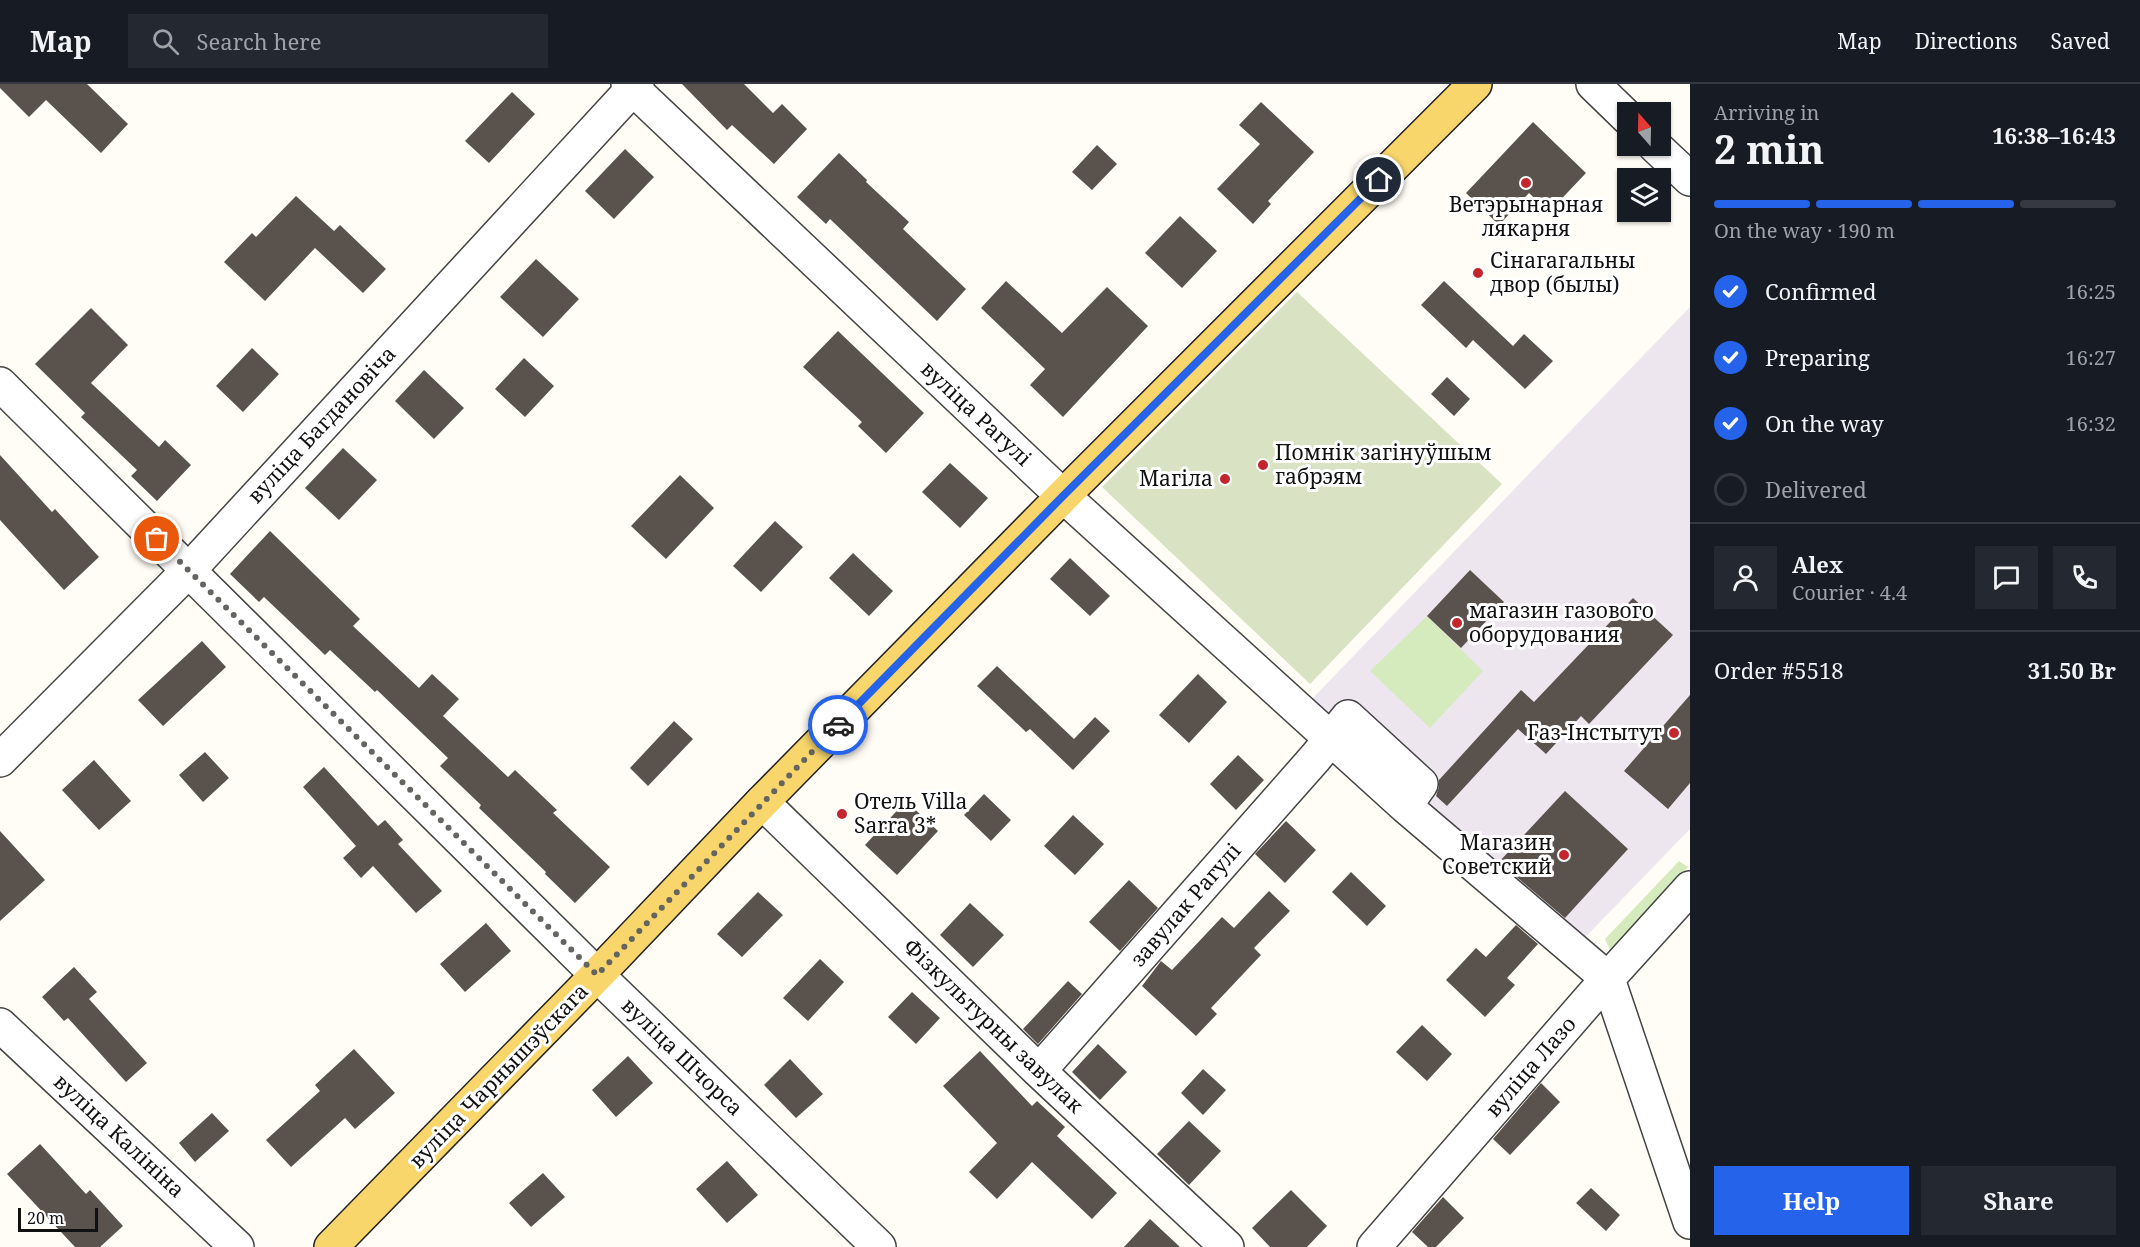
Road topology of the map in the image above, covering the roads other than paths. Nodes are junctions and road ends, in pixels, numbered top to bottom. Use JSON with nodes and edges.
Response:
{"nodes":[{"id":1,"x":1475,"y":84,"type":"edge"},
{"id":2,"x":1593,"y":84,"type":"edge"},
{"id":3,"x":633,"y":86,"type":"edge"},
{"id":4,"x":1617,"y":107,"type":"edge"},
{"id":5,"x":1666,"y":156,"type":"edge"},
{"id":6,"x":1690,"y":179,"type":"edge"},
{"id":7,"x":0,"y":384,"type":"edge"},
{"id":8,"x":1063,"y":496,"type":"junction"},
{"id":9,"x":189,"y":570,"type":"junction"},
{"id":10,"x":1330,"y":737,"type":"junction"},
{"id":11,"x":0,"y":760,"type":"edge"},
{"id":12,"x":762,"y":802,"type":"junction"},
{"id":13,"x":1690,"y":888,"type":"edge"},
{"id":14,"x":597,"y":975,"type":"junction"},
{"id":15,"x":1608,"y":979,"type":"junction"},
{"id":16,"x":0,"y":1025,"type":"edge"},
{"id":17,"x":1040,"y":1071,"type":"junction"},
{"id":18,"x":1690,"y":1222,"type":"edge"},
{"id":19,"x":237,"y":1247,"type":"edge"},
{"id":20,"x":332,"y":1247,"type":"edge"},
{"id":21,"x":879,"y":1247,"type":"edge"},
{"id":22,"x":1227,"y":1247,"type":"edge"},
{"id":23,"x":1374,"y":1247,"type":"edge"}],
"edges":[{"from":1,"to":8,"type":"main road","name":"вуліца Чарнышэўскага"},
{"from":2,"to":4,"type":"street"},
{"from":3,"to":8,"type":"street","name":"вуліца Рагулі"},
{"from":3,"to":9,"type":"street","name":"вуліца Багдановіча"},
{"from":5,"to":6,"type":"street"},
{"from":7,"to":9,"type":"street","name":"вуліца Шчорса"},
{"from":8,"to":10,"type":"street","name":"вуліца Рагулі"},
{"from":8,"to":12,"type":"main road","name":"вуліца Чарнышэўскага"},
{"from":9,"to":11,"type":"street","name":"вуліца Багдановіча"},
{"from":9,"to":14,"type":"street","name":"вуліца Шчорса"},
{"from":10,"to":15,"type":"street","name":"вуліца Рагулі"},
{"from":10,"to":17,"type":"street","name":"завулак Рагулі"},
{"from":12,"to":14,"type":"main road","name":"вуліца Чарнышэўскага"},
{"from":12,"to":17,"type":"street","name":"Фізкультурны завулак"},
{"from":13,"to":15,"type":"street","name":"вуліца Лазо"},
{"from":14,"to":20,"type":"main road","name":"вуліца Чарнышэўскага"},
{"from":14,"to":21,"type":"street","name":"вуліца Шчорса"},
{"from":15,"to":18,"type":"street"},
{"from":15,"to":23,"type":"street","name":"вуліца Лазо"},
{"from":16,"to":19,"type":"street","name":"вуліца Калініна"},
{"from":17,"to":22,"type":"street","name":"Фізкультурны завулак"}]}
